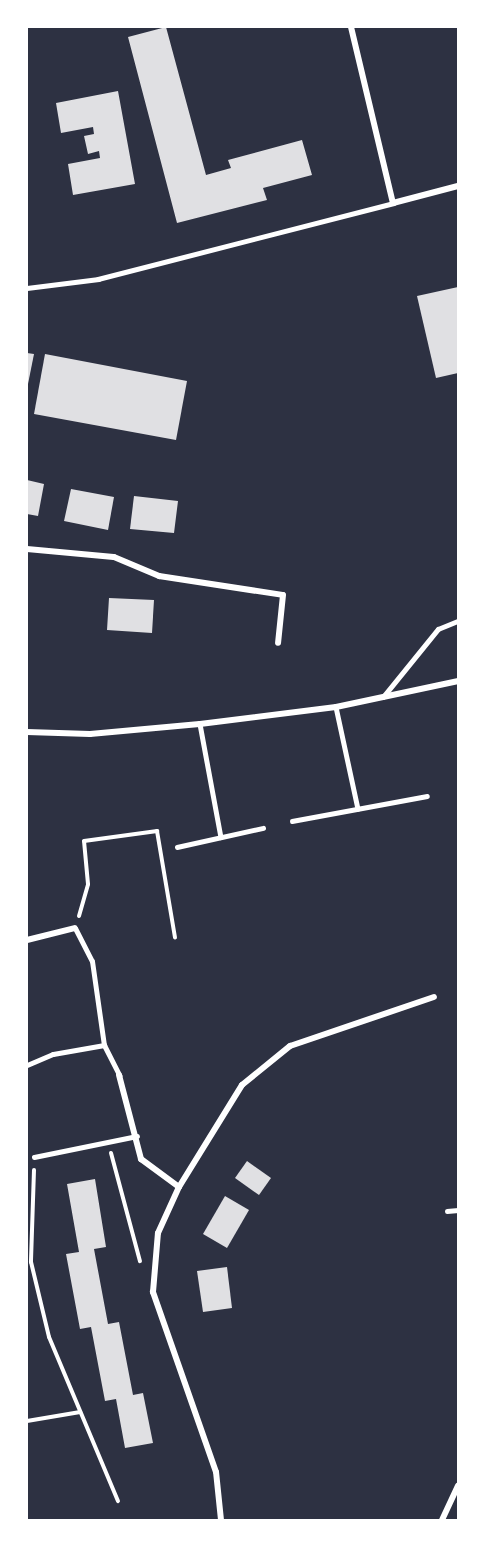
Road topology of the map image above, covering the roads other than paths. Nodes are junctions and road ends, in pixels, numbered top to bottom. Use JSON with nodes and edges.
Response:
{"nodes":[{"id":1,"x":351,"y":27,"type":"edge"},
{"id":2,"x":458,"y":186,"type":"edge"},
{"id":3,"x":393,"y":203,"type":"junction"},
{"id":4,"x":27,"y":288,"type":"edge"},
{"id":5,"x":27,"y":549,"type":"edge"},
{"id":6,"x":458,"y":621,"type":"edge"},
{"id":7,"x":278,"y":643,"type":"dead end"},
{"id":8,"x":458,"y":681,"type":"edge"},
{"id":9,"x":383,"y":698,"type":"junction"},
{"id":10,"x":336,"y":708,"type":"junction"},
{"id":11,"x":200,"y":724,"type":"junction"},
{"id":12,"x":27,"y":732,"type":"edge"},
{"id":13,"x":427,"y":796,"type":"dead end"},
{"id":14,"x":358,"y":809,"type":"junction"},
{"id":15,"x":292,"y":821,"type":"dead end"},
{"id":16,"x":263,"y":828,"type":"dead end"},
{"id":17,"x":221,"y":837,"type":"junction"},
{"id":18,"x":177,"y":846,"type":"dead end"},
{"id":19,"x":75,"y":928,"type":"joint"},
{"id":20,"x":27,"y":940,"type":"edge"},
{"id":21,"x":434,"y":997,"type":"dead end"},
{"id":22,"x":104,"y":1045,"type":"junction"},
{"id":23,"x":27,"y":1065,"type":"edge"},
{"id":24,"x":119,"y":1075,"type":"joint"},
{"id":25,"x":137,"y":1136,"type":"junction"},
{"id":26,"x":34,"y":1156,"type":"road end"},
{"id":27,"x":179,"y":1186,"type":"junction"},
{"id":28,"x":458,"y":1210,"type":"edge"},
{"id":29,"x":447,"y":1211,"type":"dead end"},
{"id":30,"x":458,"y":1485,"type":"edge"},
{"id":31,"x":221,"y":1520,"type":"edge"},
{"id":32,"x":442,"y":1520,"type":"edge"}],
"edges":[{"from":1,"to":3,"type":"street"},
{"from":2,"to":3,"type":"street"},
{"from":3,"to":4,"type":"lane"},
{"from":5,"to":7,"type":"street"},
{"from":6,"to":9,"type":"lane"},
{"from":8,"to":9,"type":"street"},
{"from":9,"to":10,"type":"street"},
{"from":10,"to":11,"type":"street"},
{"from":10,"to":14,"type":"lane"},
{"from":11,"to":12,"type":"street"},
{"from":11,"to":17,"type":"lane"},
{"from":13,"to":14,"type":"lane"},
{"from":14,"to":15,"type":"lane"},
{"from":16,"to":17,"type":"lane"},
{"from":17,"to":18,"type":"lane"},
{"from":19,"to":20,"type":"street"},
{"from":19,"to":22,"type":"street"},
{"from":21,"to":27,"type":"street"},
{"from":22,"to":23,"type":"street"},
{"from":22,"to":24,"type":"street"},
{"from":24,"to":25,"type":"street"},
{"from":25,"to":26,"type":"street"},
{"from":25,"to":27,"type":"street"},
{"from":27,"to":31,"type":"street"},
{"from":28,"to":29,"type":"lane"},
{"from":30,"to":32,"type":"street"}]}
